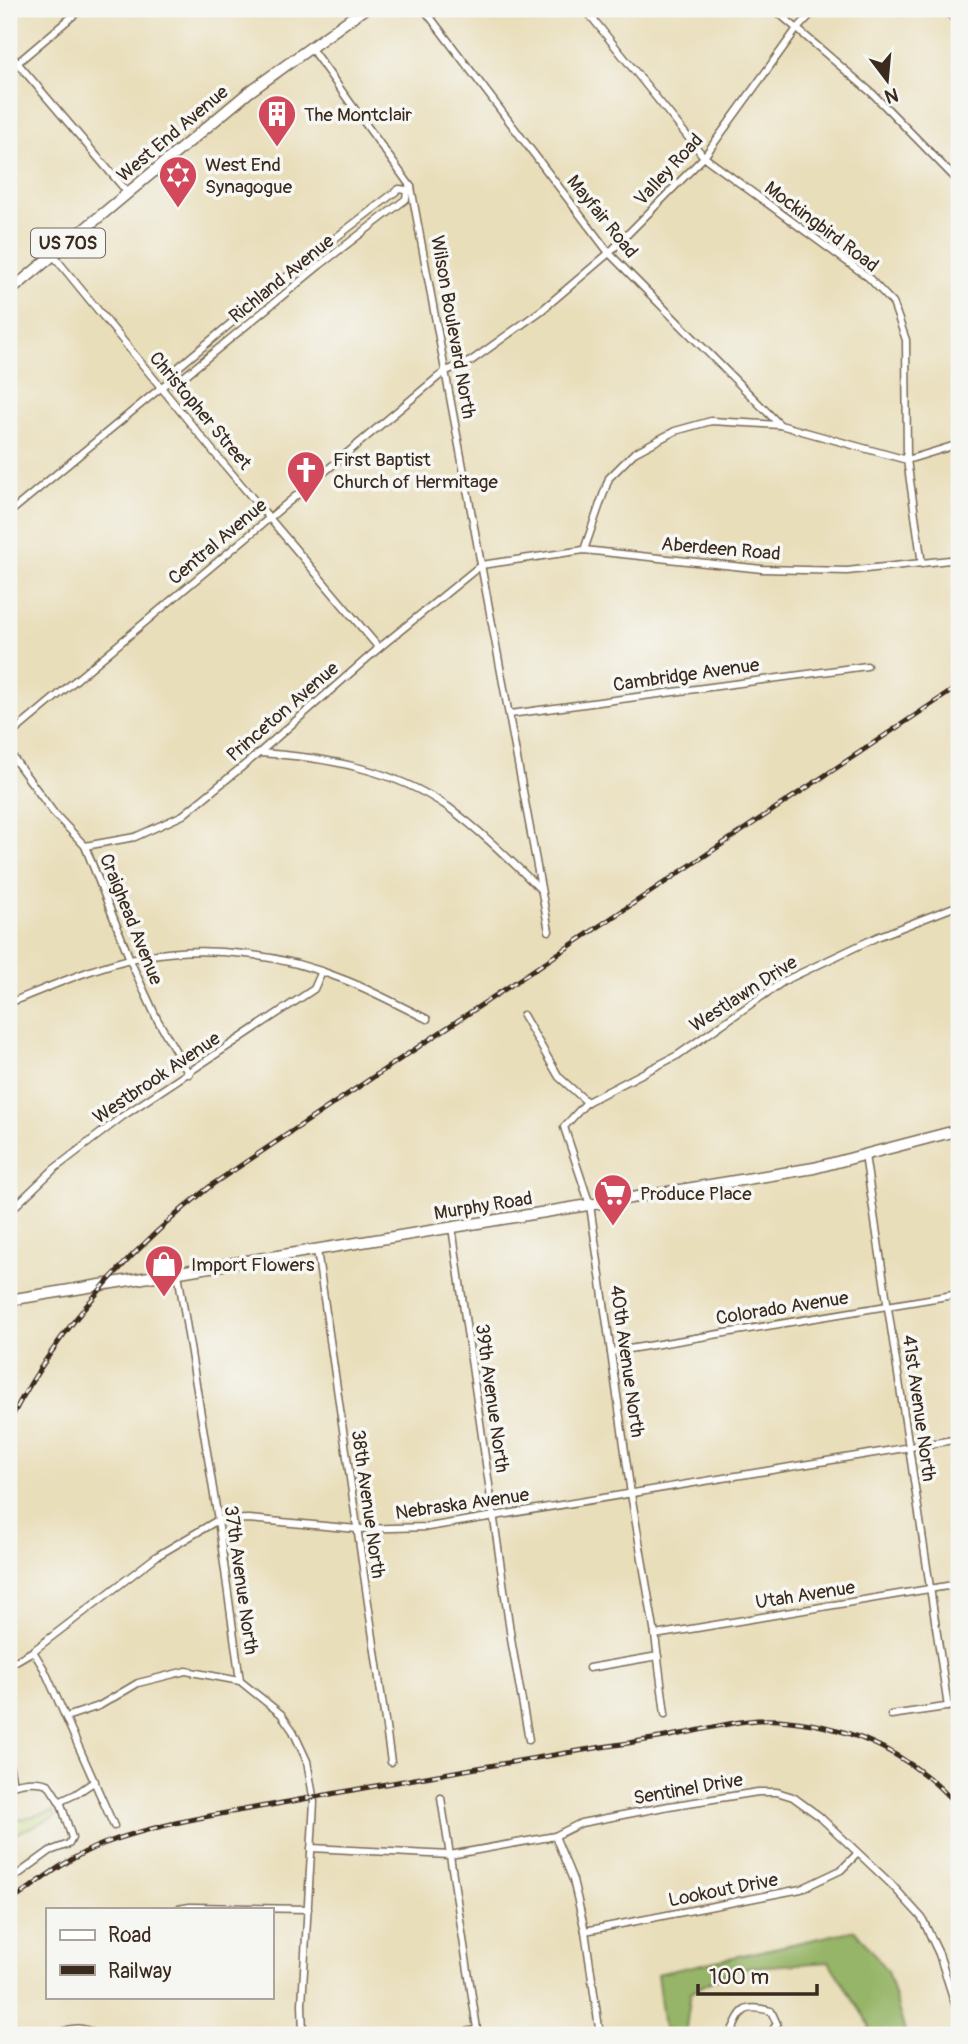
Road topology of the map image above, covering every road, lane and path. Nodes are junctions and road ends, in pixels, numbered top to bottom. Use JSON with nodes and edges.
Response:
{"nodes":[{"id":1,"x":81,"y":9,"type":"edge"},
{"id":2,"x":364,"y":9,"type":"edge"},
{"id":3,"x":424,"y":9,"type":"edge"},
{"id":4,"x":585,"y":9,"type":"edge"},
{"id":5,"x":774,"y":9,"type":"edge"},
{"id":6,"x":816,"y":9,"type":"edge"},
{"id":7,"x":946,"y":9,"type":"edge"},
{"id":8,"x":959,"y":23,"type":"edge"},
{"id":9,"x":796,"y":30,"type":"junction"},
{"id":10,"x":310,"y":47,"type":"junction"},
{"id":11,"x":9,"y":53,"type":"edge"},
{"id":12,"x":17,"y":63,"type":"junction"},
{"id":13,"x":9,"y":69,"type":"edge"},
{"id":14,"x":704,"y":157,"type":"junction"},
{"id":15,"x":959,"y":182,"type":"edge"},
{"id":16,"x":409,"y":189,"type":"junction"},
{"id":17,"x":128,"y":193,"type":"junction"},
{"id":18,"x":609,"y":253,"type":"junction"},
{"id":19,"x":53,"y":255,"type":"junction"},
{"id":20,"x":9,"y":292,"type":"edge"},
{"id":21,"x":446,"y":372,"type":"junction"},
{"id":22,"x":169,"y":381,"type":"junction"},
{"id":23,"x":161,"y":387,"type":"junction"},
{"id":24,"x":780,"y":425,"type":"junction"},
{"id":25,"x":959,"y":444,"type":"edge"},
{"id":26,"x":906,"y":460,"type":"junction"},
{"id":27,"x":9,"y":513,"type":"edge"},
{"id":28,"x":270,"y":517,"type":"junction"},
{"id":29,"x":584,"y":550,"type":"junction"},
{"id":30,"x":959,"y":559,"type":"edge"},
{"id":31,"x":922,"y":564,"type":"junction"},
{"id":32,"x":481,"y":565,"type":"junction"},
{"id":33,"x":379,"y":648,"type":"junction"},
{"id":34,"x":867,"y":666,"type":"dead end"},
{"id":35,"x":510,"y":714,"type":"junction"},
{"id":36,"x":9,"y":736,"type":"edge"},
{"id":37,"x":9,"y":752,"type":"edge"},
{"id":38,"x":259,"y":753,"type":"junction"},
{"id":39,"x":85,"y":846,"type":"junction"},
{"id":40,"x":542,"y":890,"type":"junction"},
{"id":41,"x":959,"y":905,"type":"edge"},
{"id":42,"x":549,"y":931,"type":"dead end"},
{"id":43,"x":130,"y":960,"type":"junction"},
{"id":44,"x":322,"y":971,"type":"junction"},
{"id":45,"x":9,"y":1003,"type":"edge"},
{"id":46,"x":523,"y":1015,"type":"dead end"},
{"id":47,"x":427,"y":1019,"type":"dead end"},
{"id":48,"x":189,"y":1074,"type":"junction"},
{"id":49,"x":587,"y":1102,"type":"junction"},
{"id":50,"x":959,"y":1130,"type":"edge"},
{"id":51,"x":865,"y":1155,"type":"junction"},
{"id":52,"x":590,"y":1205,"type":"junction"},
{"id":53,"x":9,"y":1212,"type":"edge"},
{"id":54,"x":452,"y":1227,"type":"junction"},
{"id":55,"x":317,"y":1250,"type":"junction"},
{"id":56,"x":178,"y":1272,"type":"junction"},
{"id":57,"x":959,"y":1294,"type":"edge"},
{"id":58,"x":9,"y":1300,"type":"edge"},
{"id":59,"x":889,"y":1305,"type":"junction"},
{"id":60,"x":611,"y":1352,"type":"junction"},
{"id":61,"x":959,"y":1439,"type":"edge"},
{"id":62,"x":909,"y":1447,"type":"junction"},
{"id":63,"x":631,"y":1494,"type":"junction"},
{"id":64,"x":494,"y":1516,"type":"junction"},
{"id":65,"x":218,"y":1520,"type":"junction"},
{"id":66,"x":357,"y":1529,"type":"junction"},
{"id":67,"x":959,"y":1584,"type":"edge"},
{"id":68,"x":930,"y":1589,"type":"junction"},
{"id":69,"x":655,"y":1635,"type":"junction"},
{"id":70,"x":33,"y":1650,"type":"junction"},
{"id":71,"x":658,"y":1656,"type":"junction"},
{"id":72,"x":9,"y":1665,"type":"edge"},
{"id":73,"x":589,"y":1668,"type":"dead end"},
{"id":74,"x":240,"y":1681,"type":"junction"},
{"id":75,"x":959,"y":1705,"type":"edge"},
{"id":76,"x":948,"y":1707,"type":"junction"},
{"id":77,"x":665,"y":1714,"type":"dead end"},
{"id":78,"x":891,"y":1715,"type":"dead end"},
{"id":79,"x":66,"y":1717,"type":"junction"},
{"id":80,"x":529,"y":1740,"type":"dead end"},
{"id":81,"x":391,"y":1762,"type":"dead end"},
{"id":82,"x":9,"y":1763,"type":"edge"},
{"id":83,"x":95,"y":1781,"type":"junction"},
{"id":84,"x":11,"y":1785,"type":"edge"},
{"id":85,"x":441,"y":1798,"type":"dead end"},
{"id":86,"x":59,"y":1802,"type":"junction"},
{"id":87,"x":114,"y":1826,"type":"dead end"},
{"id":88,"x":555,"y":1836,"type":"junction"},
{"id":89,"x":311,"y":1848,"type":"junction"},
{"id":90,"x":857,"y":1854,"type":"junction"},
{"id":91,"x":450,"y":1855,"type":"junction"},
{"id":92,"x":9,"y":1881,"type":"edge"},
{"id":93,"x":184,"y":1908,"type":"edge"},
{"id":94,"x":249,"y":1908,"type":"edge"},
{"id":95,"x":273,"y":1908,"type":"edge"},
{"id":96,"x":308,"y":1909,"type":"junction"},
{"id":97,"x":585,"y":1931,"type":"junction"},
{"id":98,"x":959,"y":2017,"type":"edge"},
{"id":99,"x":477,"y":2033,"type":"edge"},
{"id":100,"x":54,"y":2035,"type":"edge"},
{"id":101,"x":96,"y":2035,"type":"edge"},
{"id":102,"x":303,"y":2035,"type":"edge"},
{"id":103,"x":444,"y":2035,"type":"edge"},
{"id":104,"x":600,"y":2035,"type":"edge"},
{"id":105,"x":730,"y":2035,"type":"edge"},
{"id":106,"x":769,"y":2035,"type":"edge"}],
"edges":[{"from":1,"to":12,"type":"street"},
{"from":2,"to":10,"type":"main road","name":"West End Avenue","number":"US 70S"},
{"from":3,"to":18,"type":"street","name":"Mayfair Road"},
{"from":4,"to":14,"type":"street","name":"Mockingbird Road"},
{"from":5,"to":9,"type":"street"},
{"from":6,"to":9,"type":"street","name":"Valley Road"},
{"from":7,"to":8,"type":"street"},
{"from":9,"to":14,"type":"street","name":"Valley Road"},
{"from":9,"to":15,"type":"street"},
{"from":10,"to":16,"type":"street","name":"Wilson Boulevard North"},
{"from":10,"to":17,"type":"main road","name":"West End Avenue","number":"US 70S"},
{"from":11,"to":12,"type":"street"},
{"from":12,"to":13,"type":"street"},
{"from":12,"to":17,"type":"street"},
{"from":14,"to":18,"type":"street","name":"Valley Road"},
{"from":14,"to":26,"type":"street","name":"Mockingbird Road"},
{"from":16,"to":21,"type":"street","name":"Wilson Boulevard North"},
{"from":16,"to":22,"type":"street","name":"Richland Avenue"},
{"from":16,"to":22,"type":"street","name":"Richland Avenue"},
{"from":17,"to":19,"type":"main road","name":"West End Avenue","number":"US 70S"},
{"from":18,"to":21,"type":"street","name":"Valley Road"},
{"from":18,"to":24,"type":"street","name":"Mayfair Road"},
{"from":19,"to":20,"type":"main road","name":"West End Avenue","number":"US 70S"},
{"from":19,"to":23,"type":"street","name":"Christopher Street"},
{"from":21,"to":28,"type":"street","name":"Central Avenue"},
{"from":21,"to":32,"type":"street","name":"Wilson Boulevard North"},
{"from":22,"to":23,"type":"street","name":"Richland Avenue"},
{"from":23,"to":27,"type":"street","name":"Richland Avenue"},
{"from":23,"to":28,"type":"street","name":"Christopher Street"},
{"from":24,"to":26,"type":"street"},
{"from":24,"to":29,"type":"street"},
{"from":25,"to":26,"type":"street"},
{"from":26,"to":31,"type":"street","name":"Mockingbird Road"},
{"from":28,"to":33,"type":"street","name":"Christopher Street"},
{"from":28,"to":36,"type":"street","name":"Central Avenue"},
{"from":29,"to":31,"type":"street","name":"Aberdeen Road"},
{"from":29,"to":32,"type":"street","name":"Aberdeen Road"},
{"from":30,"to":31,"type":"street","name":"Aberdeen Road"},
{"from":32,"to":33,"type":"street","name":"Princeton Avenue"},
{"from":32,"to":35,"type":"street","name":"Wilson Boulevard North"},
{"from":33,"to":38,"type":"street","name":"Princeton Avenue"},
{"from":34,"to":35,"type":"street","name":"Cambridge Avenue"},
{"from":35,"to":40,"type":"street","name":"Wilson Boulevard North"},
{"from":37,"to":39,"type":"street","name":"Craighead Avenue"},
{"from":38,"to":39,"type":"street","name":"Princeton Avenue"},
{"from":38,"to":40,"type":"street"},
{"from":39,"to":43,"type":"street","name":"Craighead Avenue"},
{"from":40,"to":42,"type":"street","name":"Wilson Boulevard North"},
{"from":41,"to":49,"type":"street","name":"Westlawn Drive"},
{"from":43,"to":44,"type":"street"},
{"from":43,"to":45,"type":"street"},
{"from":43,"to":48,"type":"street","name":"Craighead Avenue"},
{"from":44,"to":47,"type":"street"},
{"from":44,"to":48,"type":"street","name":"Westbrook Avenue"},
{"from":46,"to":49,"type":"street"},
{"from":48,"to":53,"type":"street","name":"Westbrook Avenue"},
{"from":49,"to":52,"type":"street","name":"40th Avenue North"},
{"from":50,"to":51,"type":"main road","name":"Murphy Road"},
{"from":51,"to":52,"type":"main road","name":"Murphy Road"},
{"from":51,"to":59,"type":"street","name":"41st Avenue North"},
{"from":52,"to":54,"type":"main road","name":"Murphy Road"},
{"from":52,"to":60,"type":"street","name":"40th Avenue North"},
{"from":54,"to":55,"type":"main road","name":"Murphy Road"},
{"from":54,"to":64,"type":"street","name":"39th Avenue North"},
{"from":55,"to":56,"type":"main road","name":"Murphy Road"},
{"from":55,"to":66,"type":"street","name":"38th Avenue North"},
{"from":56,"to":58,"type":"main road","name":"Murphy Road"},
{"from":56,"to":65,"type":"street","name":"37th Avenue North"},
{"from":57,"to":59,"type":"street","name":"Colorado Avenue"},
{"from":59,"to":60,"type":"street","name":"Colorado Avenue"},
{"from":59,"to":62,"type":"street","name":"41st Avenue North"},
{"from":60,"to":63,"type":"street","name":"40th Avenue North"},
{"from":61,"to":62,"type":"street","name":"Nebraska Avenue"},
{"from":62,"to":63,"type":"street","name":"Nebraska Avenue"},
{"from":62,"to":68,"type":"street","name":"41st Avenue North"},
{"from":63,"to":64,"type":"street","name":"Nebraska Avenue"},
{"from":63,"to":69,"type":"street","name":"40th Avenue North"},
{"from":64,"to":66,"type":"street","name":"Nebraska Avenue"},
{"from":64,"to":80,"type":"street","name":"39th Avenue North"},
{"from":65,"to":66,"type":"street","name":"Nebraska Avenue"},
{"from":65,"to":70,"type":"street","name":"Nebraska Avenue"},
{"from":65,"to":74,"type":"street","name":"37th Avenue North"},
{"from":66,"to":81,"type":"street","name":"38th Avenue North"},
{"from":67,"to":68,"type":"street","name":"Utah Avenue"},
{"from":68,"to":69,"type":"street","name":"Utah Avenue"},
{"from":68,"to":76,"type":"street","name":"41st Avenue North"},
{"from":69,"to":71,"type":"street","name":"40th Avenue North"},
{"from":70,"to":72,"type":"street","name":"Nebraska Avenue"},
{"from":70,"to":79,"type":"street"},
{"from":71,"to":73,"type":"street"},
{"from":71,"to":77,"type":"street"},
{"from":74,"to":79,"type":"street"},
{"from":74,"to":89,"type":"street","name":"37th Avenue North"},
{"from":75,"to":76,"type":"street"},
{"from":76,"to":78,"type":"street"},
{"from":79,"to":83,"type":"street"},
{"from":82,"to":84,"type":"street"},
{"from":83,"to":86,"type":"street"},
{"from":83,"to":87,"type":"street"},
{"from":84,"to":86,"type":"street"},
{"from":85,"to":91,"type":"street"},
{"from":86,"to":92,"type":"street"},
{"from":88,"to":90,"type":"street","name":"Sentinel Drive"},
{"from":88,"to":91,"type":"street","name":"Sentinel Drive"},
{"from":88,"to":97,"type":"street"},
{"from":89,"to":91,"type":"street","name":"Sentinel Drive"},
{"from":89,"to":96,"type":"street","name":"37th Avenue North"},
{"from":90,"to":97,"type":"street","name":"Lookout Drive"},
{"from":90,"to":98,"type":"street","name":"Sentinel Drive"},
{"from":91,"to":99,"type":"street"},
{"from":93,"to":94,"type":"street"},
{"from":95,"to":96,"type":"street"},
{"from":96,"to":102,"type":"street","name":"37th Avenue North"},
{"from":97,"to":104,"type":"street"},
{"from":99,"to":103,"type":"street"},
{"from":100,"to":101,"type":"street"},
{"from":105,"to":106,"type":"street"}]}
